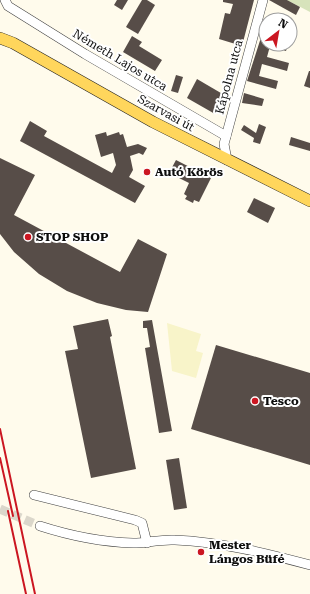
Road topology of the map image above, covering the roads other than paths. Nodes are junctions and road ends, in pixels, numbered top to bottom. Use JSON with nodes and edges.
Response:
{"nodes":[{"id":1,"x":5,"y":0,"type":"edge"},
{"id":2,"x":263,"y":0,"type":"edge"},
{"id":3,"x":0,"y":32,"type":"edge"},
{"id":4,"x":0,"y":38,"type":"edge"},
{"id":5,"x":13,"y":43,"type":"junction"},
{"id":6,"x":226,"y":136,"type":"junction"},
{"id":7,"x":227,"y":160,"type":"junction"},
{"id":8,"x":310,"y":201,"type":"edge"},
{"id":9,"x":34,"y":494,"type":"dead end"},
{"id":10,"x":40,"y":526,"type":"tunnel mouth"},
{"id":11,"x":147,"y":543,"type":"junction"},
{"id":12,"x":310,"y":565,"type":"edge"}],
"edges":[{"from":1,"to":6,"type":"street","name":"Németh Lajos utca"},
{"from":2,"to":6,"type":"street","name":"Kápolna utca"},
{"from":3,"to":5,"type":"main road","name":"Szarvasi út"},
{"from":4,"to":5,"type":"main road","name":"Szarvasi út"},
{"from":5,"to":7,"type":"main road","name":"Szarvasi út"},
{"from":6,"to":7,"type":"street","name":"Kápolna utca"},
{"from":7,"to":8,"type":"main road","name":"Szarvasi út"},
{"from":9,"to":11,"type":"street"},
{"from":10,"to":11,"type":"street"},
{"from":11,"to":12,"type":"street"}]}
